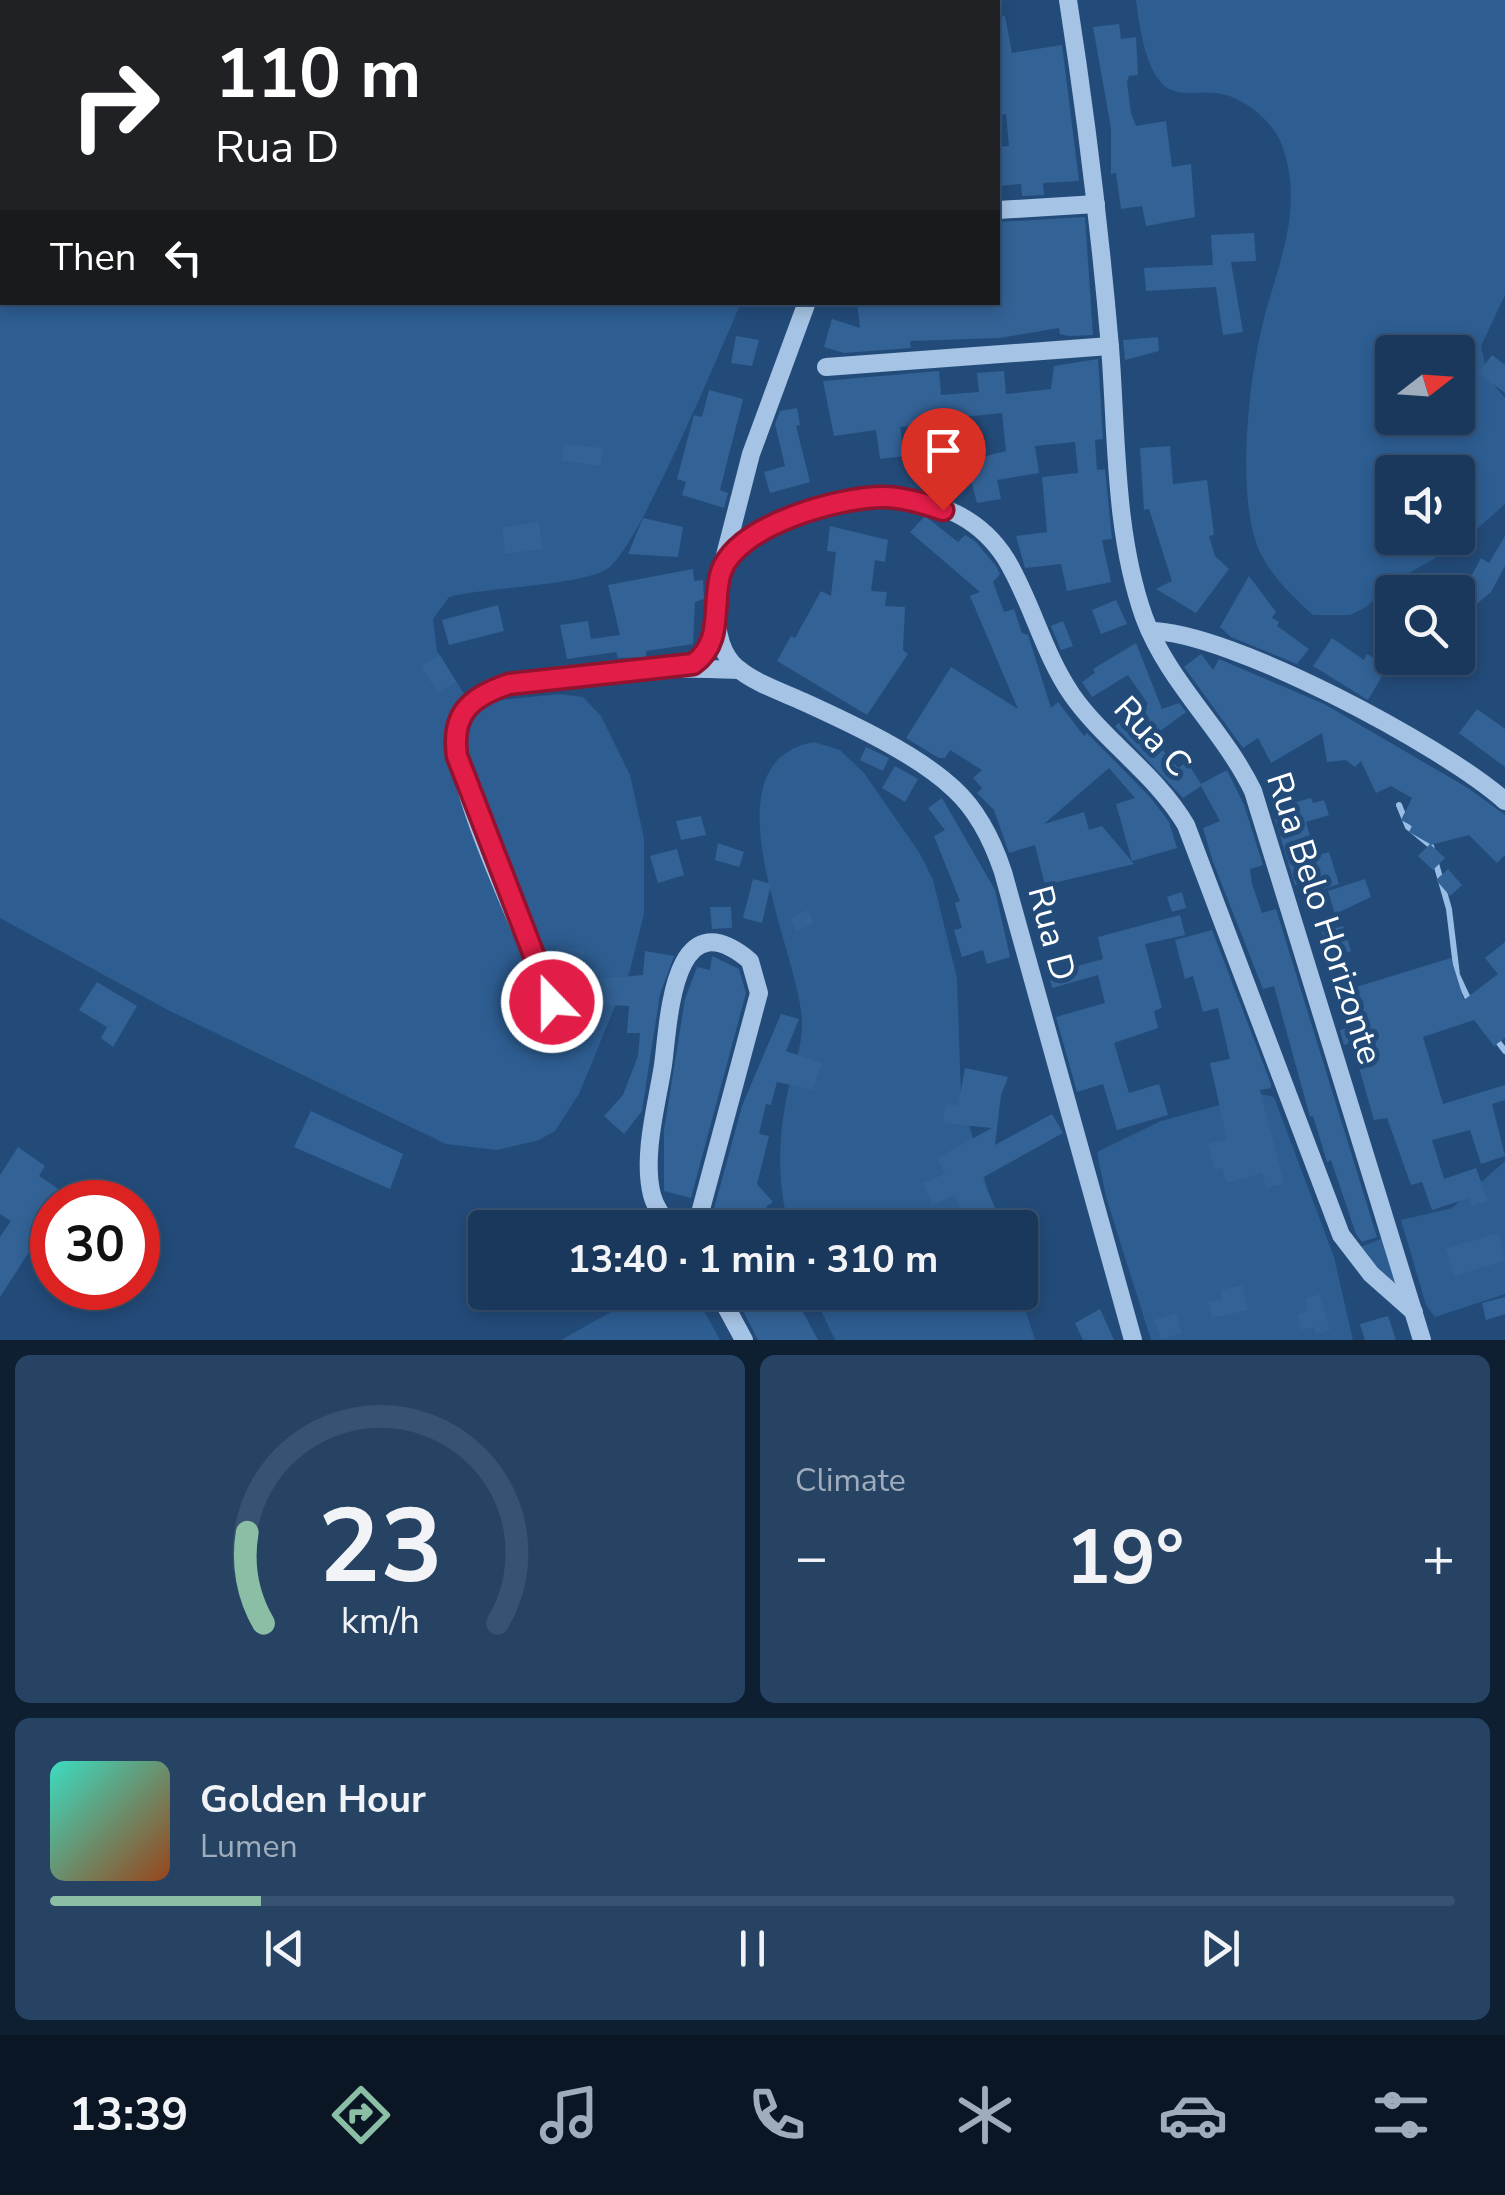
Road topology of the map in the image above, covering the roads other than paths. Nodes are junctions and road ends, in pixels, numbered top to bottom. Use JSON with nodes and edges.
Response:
{"nodes":[{"id":1,"x":1068,"y":0,"type":"edge"},
{"id":2,"x":1096,"y":204,"type":"junction"},
{"id":3,"x":1000,"y":210,"type":"edge"},
{"id":4,"x":807,"y":305,"type":"edge"},
{"id":5,"x":1110,"y":346,"type":"junction"},
{"id":6,"x":826,"y":367,"type":"dead end"},
{"id":7,"x":739,"y":497,"type":"junction"},
{"id":8,"x":761,"y":531,"type":"junction"},
{"id":9,"x":722,"y":568,"type":"junction"},
{"id":10,"x":717,"y":604,"type":"junction"},
{"id":11,"x":1150,"y":631,"type":"junction"},
{"id":12,"x":685,"y":667,"type":"junction"},
{"id":13,"x":740,"y":670,"type":"junction"},
{"id":14,"x":1505,"y":802,"type":"edge"},
{"id":15,"x":552,"y":1002,"type":"dead end"},
{"id":16,"x":660,"y":1210,"type":"edge"},
{"id":17,"x":701,"y":1210,"type":"edge"},
{"id":18,"x":728,"y":1310,"type":"edge"},
{"id":19,"x":1414,"y":1312,"type":"junction"},
{"id":20,"x":744,"y":1340,"type":"edge"},
{"id":21,"x":1134,"y":1340,"type":"edge"},
{"id":22,"x":1422,"y":1340,"type":"edge"}],
"edges":[{"from":1,"to":2,"type":"street","name":"Rua Belo Horizonte"},
{"from":2,"to":3,"type":"street"},
{"from":2,"to":5,"type":"street","name":"Rua Belo Horizonte"},
{"from":4,"to":7,"type":"street"},
{"from":5,"to":6,"type":"street"},
{"from":5,"to":11,"type":"street","name":"Rua Belo Horizonte"},
{"from":7,"to":8,"type":"street"},
{"from":7,"to":9,"type":"street"},
{"from":8,"to":9,"type":"street","name":"Rua C"},
{"from":8,"to":19,"type":"street","name":"Rua C"},
{"from":9,"to":10,"type":"street"},
{"from":10,"to":12,"type":"street"},
{"from":10,"to":13,"type":"street"},
{"from":11,"to":14,"type":"street"},
{"from":11,"to":19,"type":"street","name":"Rua Belo Horizonte"},
{"from":12,"to":13,"type":"street","name":"Rua D"},
{"from":12,"to":15,"type":"street","name":"Rua D"},
{"from":13,"to":21,"type":"street","name":"Rua D"},
{"from":16,"to":17,"type":"street"},
{"from":18,"to":20,"type":"street"},
{"from":19,"to":22,"type":"street","name":"Rua Belo Horizonte"}]}
